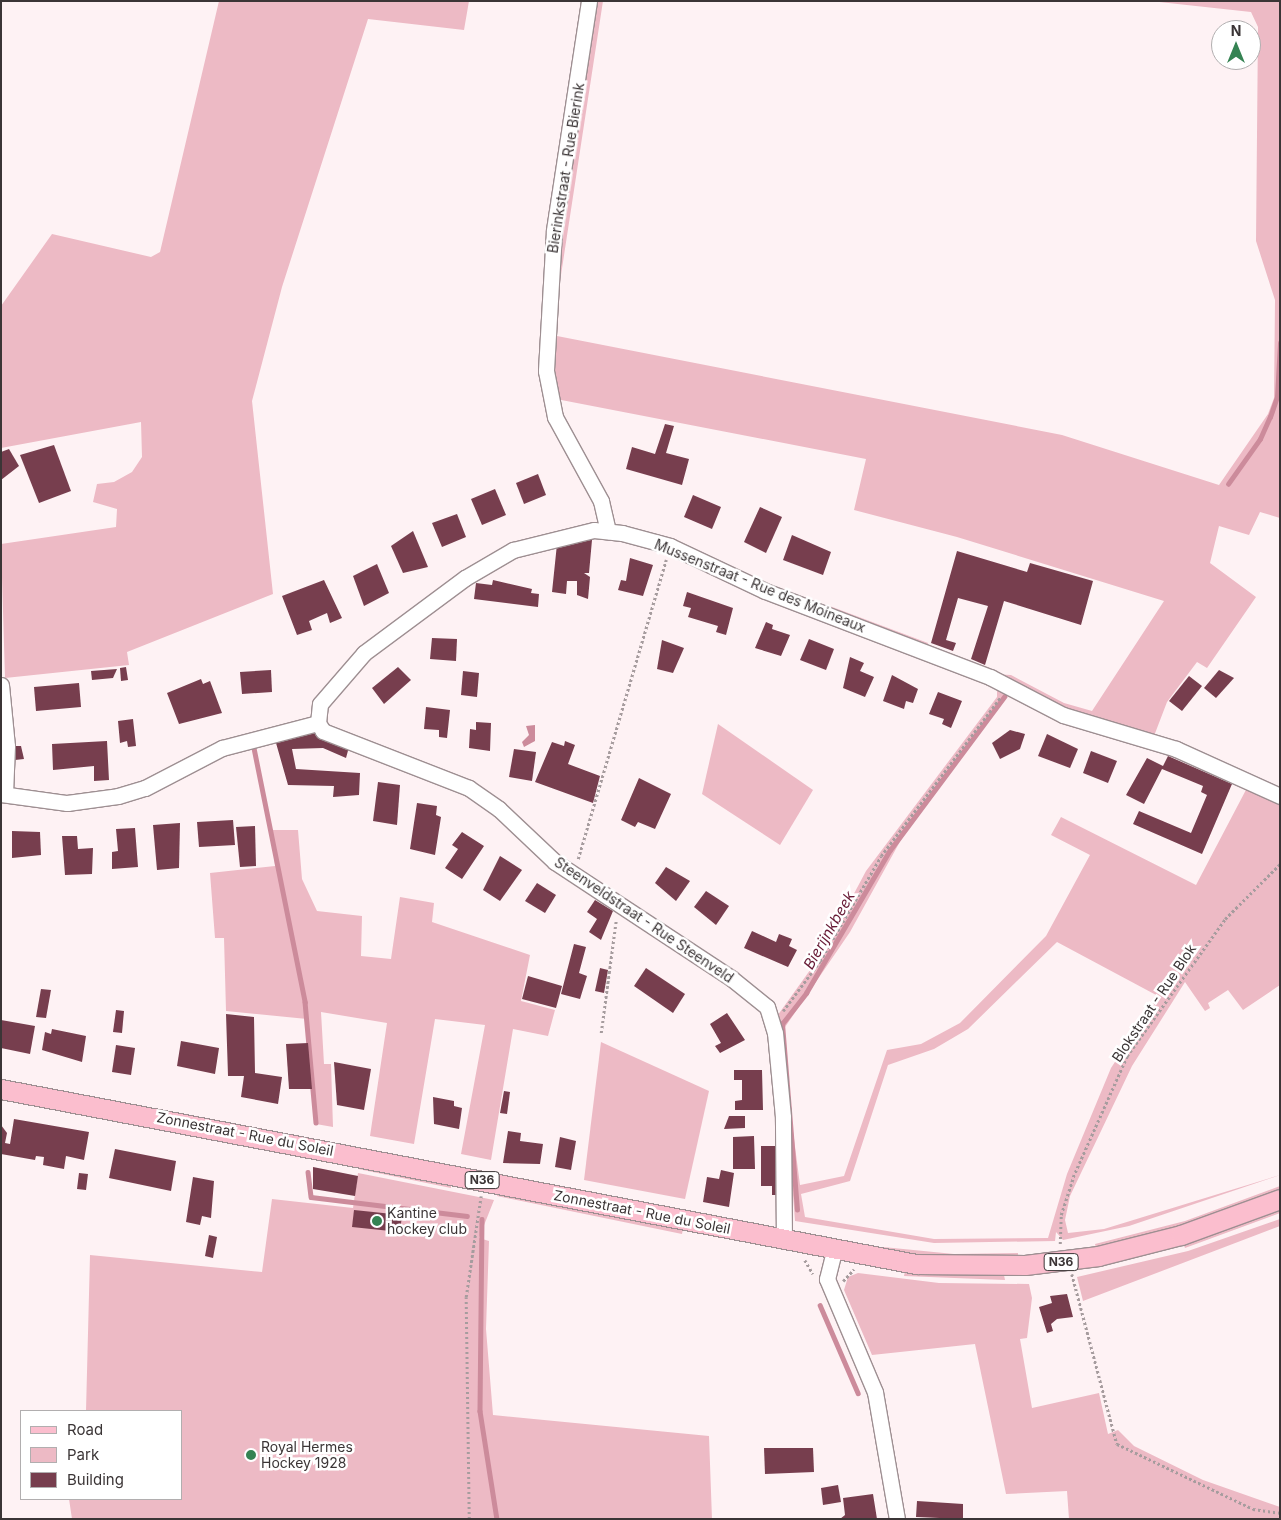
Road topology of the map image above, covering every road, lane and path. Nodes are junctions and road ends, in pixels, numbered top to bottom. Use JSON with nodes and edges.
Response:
{"nodes":[{"id":1,"x":589,"y":1,"type":"edge"},
{"id":2,"x":608,"y":531,"type":"junction"},
{"id":3,"x":670,"y":546,"type":"junction"},
{"id":4,"x":1,"y":685,"type":"edge"},
{"id":5,"x":1004,"y":685,"type":"junction"},
{"id":6,"x":318,"y":723,"type":"junction"},
{"id":7,"x":3,"y":794,"type":"edge"},
{"id":8,"x":1280,"y":796,"type":"edge"},
{"id":9,"x":1280,"y":864,"type":"edge"},
{"id":10,"x":573,"y":875,"type":"junction"},
{"id":11,"x":618,"y":906,"type":"junction"},
{"id":12,"x":773,"y":1022,"type":"junction"},
{"id":13,"x":601,"y":1033,"type":"dead end"},
{"id":14,"x":1,"y":1088,"type":"edge"},
{"id":15,"x":485,"y":1180,"type":"junction"},
{"id":16,"x":1280,"y":1199,"type":"edge"},
{"id":17,"x":784,"y":1241,"type":"junction"},
{"id":18,"x":1061,"y":1250,"type":"junction"},
{"id":19,"x":834,"y":1251,"type":"junction"},
{"id":20,"x":1280,"y":1513,"type":"edge"},
{"id":21,"x":468,"y":1519,"type":"edge"},
{"id":22,"x":897,"y":1519,"type":"edge"}],
"edges":[{"from":1,"to":2,"type":"street","name":"Bierinkstraat - Rue Bierink"},
{"from":2,"to":3,"type":"street","name":"Mussenstraat - Rue des Moineaux"},
{"from":2,"to":6,"type":"street","name":"Mussenstraat - Rue des Moineaux"},
{"from":3,"to":5,"type":"street","name":"Mussenstraat - Rue des Moineaux"},
{"from":3,"to":10,"type":"path"},
{"from":4,"to":7,"type":"street"},
{"from":5,"to":8,"type":"street","name":"Mussenstraat - Rue des Moineaux"},
{"from":5,"to":12,"type":"path"},
{"from":6,"to":7,"type":"street"},
{"from":6,"to":10,"type":"street","name":"Steenveldstraat - Rue Steenveld"},
{"from":9,"to":18,"type":"path","name":"Blokstraat - Rue Blok"},
{"from":10,"to":11,"type":"street","name":"Steenveldstraat - Rue Steenveld"},
{"from":11,"to":12,"type":"street","name":"Steenveldstraat - Rue Steenveld"},
{"from":11,"to":13,"type":"path"},
{"from":12,"to":17,"type":"street","name":"Steenveldstraat - Rue Steenveld"},
{"from":14,"to":15,"type":"main road","name":"Zonnestraat - Rue du Soleil","number":"N36"},
{"from":15,"to":17,"type":"main road","name":"Zonnestraat - Rue du Soleil","number":"N36"},
{"from":15,"to":21,"type":"path"},
{"from":16,"to":18,"type":"main road","name":"Zonnestraat - Rue du Soleil","number":"N36"},
{"from":17,"to":19,"type":"main road","name":"Zonnestraat - Rue du Soleil","number":"N36"},
{"from":18,"to":19,"type":"main road","name":"Zonnestraat - Rue du Soleil","number":"N36"},
{"from":18,"to":20,"type":"path"},
{"from":19,"to":22,"type":"street"}]}
